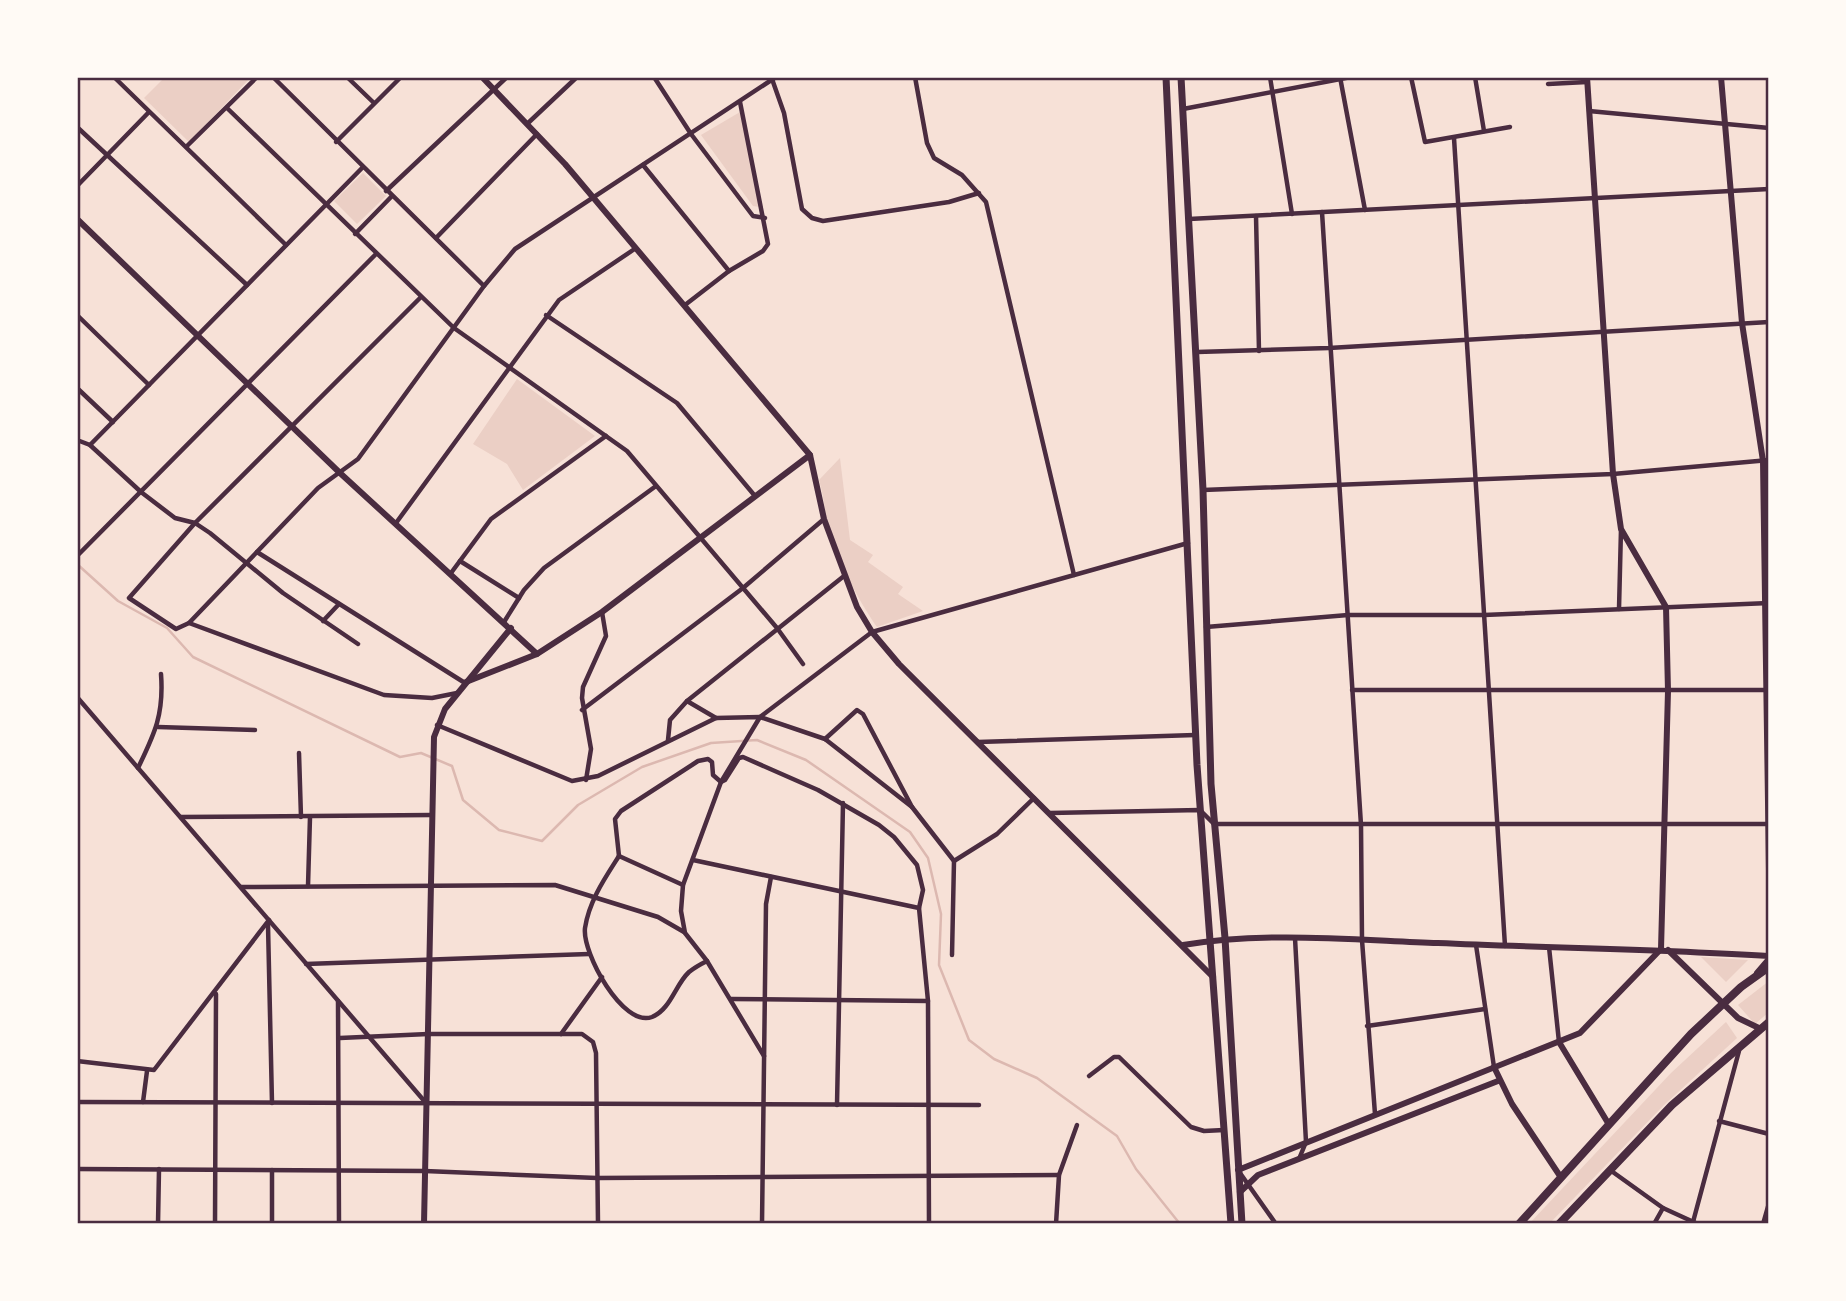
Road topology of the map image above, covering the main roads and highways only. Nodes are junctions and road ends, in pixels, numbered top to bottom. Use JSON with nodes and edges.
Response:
{"nodes":[{"id":1,"x":1166,"y":77,"type":"edge"},
{"id":2,"x":1181,"y":77,"type":"edge"},
{"id":3,"x":1769,"y":967,"type":"edge"},
{"id":4,"x":1769,"y":1022,"type":"edge"},
{"id":5,"x":1765,"y":1030,"type":"edge"},
{"id":6,"x":1231,"y":1224,"type":"edge"},
{"id":7,"x":1242,"y":1224,"type":"edge"},
{"id":8,"x":1519,"y":1224,"type":"edge"},
{"id":9,"x":1559,"y":1224,"type":"edge"}],
"edges":[{"from":1,"to":6,"type":"main road"},
{"from":2,"to":7,"type":"main road"},
{"from":3,"to":8,"type":"highway"},
{"from":4,"to":5,"type":"highway"},
{"from":5,"to":9,"type":"highway"}]}
